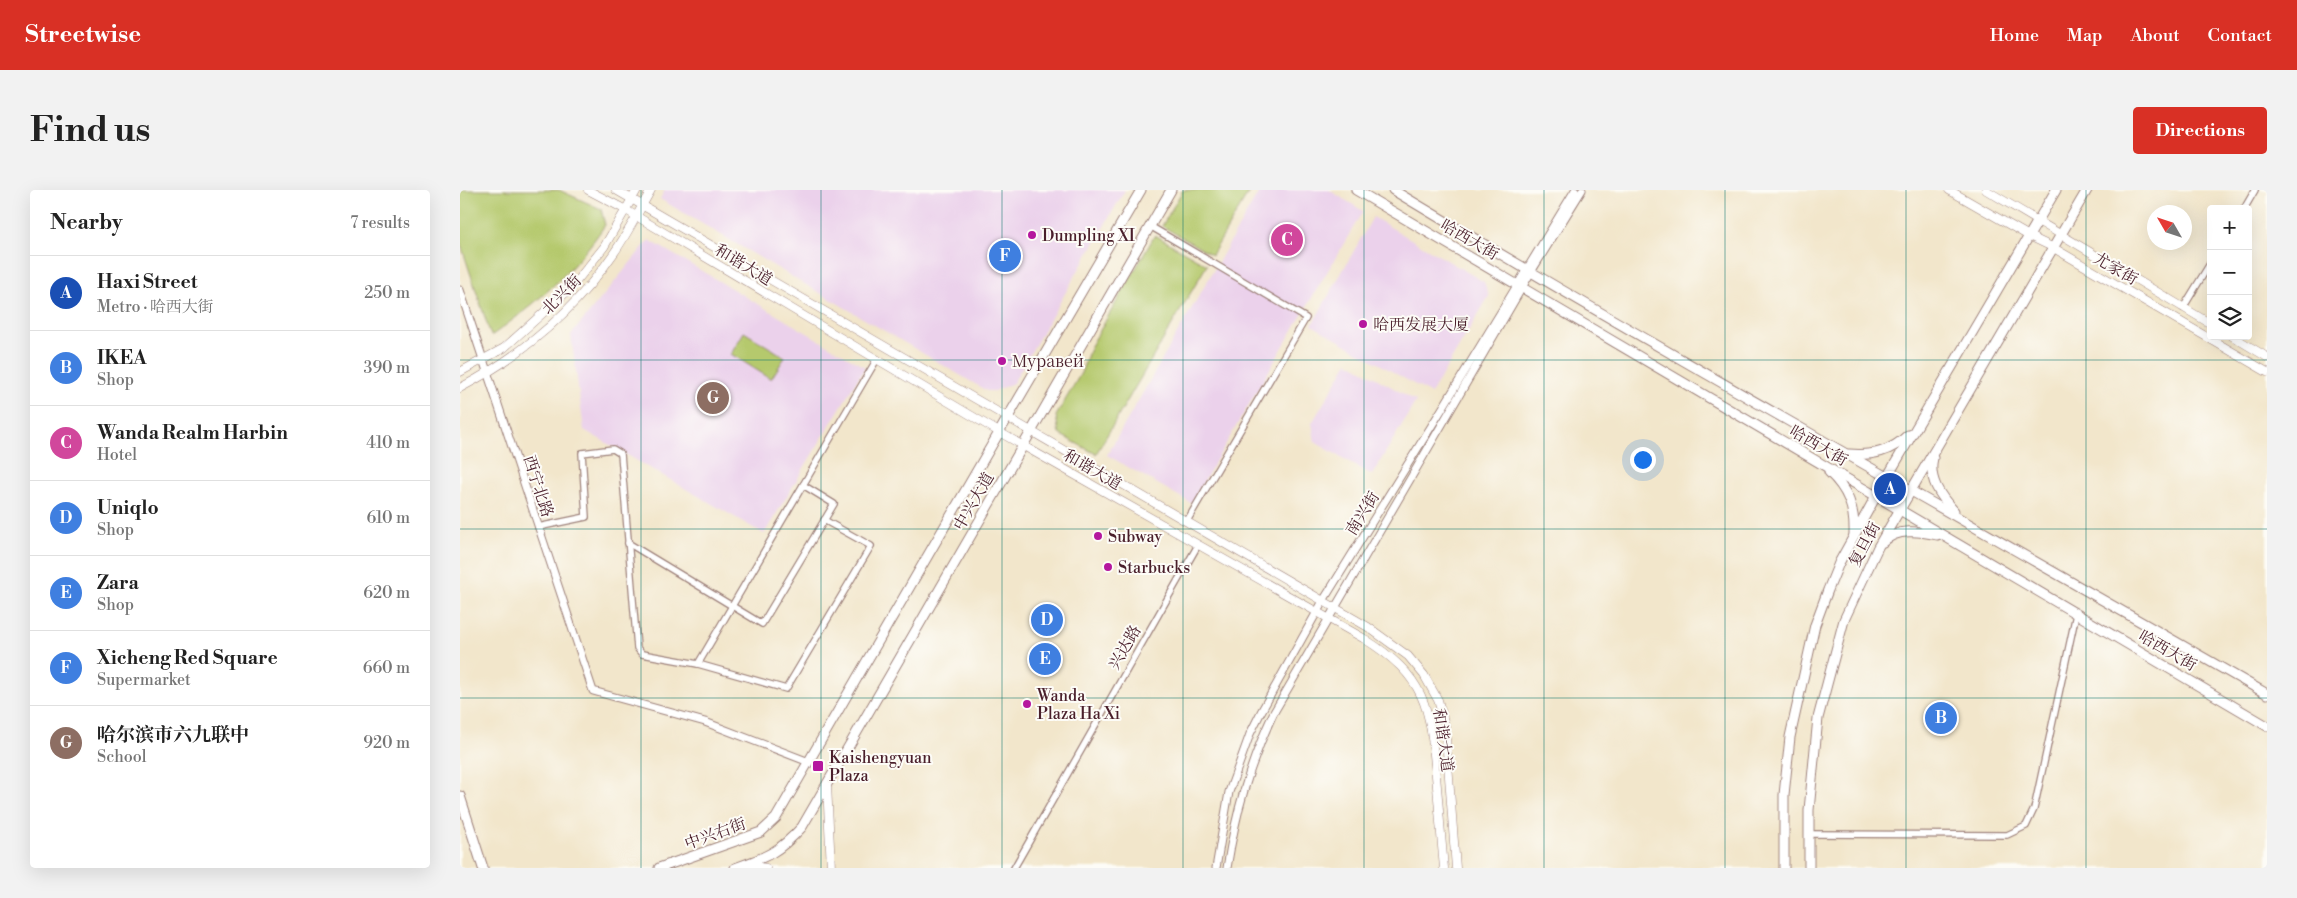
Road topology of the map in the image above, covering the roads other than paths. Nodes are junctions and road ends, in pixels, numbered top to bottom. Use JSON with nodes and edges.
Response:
{"nodes":[{"id":1,"x":588,"y":190,"type":"edge"},
{"id":2,"x":616,"y":190,"type":"edge"},
{"id":3,"x":637,"y":190,"type":"edge"},
{"id":4,"x":651,"y":190,"type":"edge"},
{"id":5,"x":1141,"y":190,"type":"edge"},
{"id":6,"x":1171,"y":190,"type":"edge"},
{"id":7,"x":1356,"y":190,"type":"edge"},
{"id":8,"x":1393,"y":190,"type":"edge"},
{"id":9,"x":1575,"y":190,"type":"edge"},
{"id":10,"x":1582,"y":190,"type":"edge"},
{"id":11,"x":1949,"y":190,"type":"edge"},
{"id":12,"x":1986,"y":190,"type":"edge"},
{"id":13,"x":2056,"y":190,"type":"edge"},
{"id":14,"x":2087,"y":190,"type":"edge"},
{"id":15,"x":2255,"y":190,"type":"edge"},
{"id":16,"x":632,"y":198,"type":"junction"},
{"id":17,"x":643,"y":205,"type":"junction"},
{"id":18,"x":2246,"y":205,"type":"edge"},
{"id":19,"x":626,"y":210,"type":"junction"},
{"id":20,"x":637,"y":216,"type":"junction"},
{"id":21,"x":2038,"y":220,"type":"junction"},
{"id":22,"x":1150,"y":226,"type":"junction"},
{"id":23,"x":2029,"y":236,"type":"junction"},
{"id":24,"x":2059,"y":236,"type":"junction"},
{"id":25,"x":2052,"y":247,"type":"junction"},
{"id":26,"x":2207,"y":269,"type":"edge"},
{"id":27,"x":1528,"y":271,"type":"junction"},
{"id":28,"x":1520,"y":286,"type":"junction"},
{"id":29,"x":460,"y":290,"type":"edge"},
{"id":30,"x":2183,"y":308,"type":"junction"},
{"id":31,"x":2207,"y":322,"type":"edge"},
{"id":32,"x":2239,"y":340,"type":"edge"},
{"id":33,"x":2267,"y":357,"type":"edge"},
{"id":34,"x":483,"y":359,"type":"junction"},
{"id":35,"x":877,"y":359,"type":"junction"},
{"id":36,"x":460,"y":372,"type":"edge"},
{"id":37,"x":488,"y":372,"type":"junction"},
{"id":38,"x":2267,"y":372,"type":"edge"},
{"id":39,"x":460,"y":388,"type":"edge"},
{"id":40,"x":1008,"y":417,"type":"junction"},
{"id":41,"x":1915,"y":428,"type":"junction"},
{"id":42,"x":1031,"y":430,"type":"junction"},
{"id":43,"x":999,"y":432,"type":"junction"},
{"id":44,"x":1023,"y":445,"type":"junction"},
{"id":45,"x":1936,"y":449,"type":"junction"},
{"id":46,"x":1847,"y":454,"type":"junction"},
{"id":47,"x":1820,"y":463,"type":"junction"},
{"id":48,"x":1886,"y":478,"type":"junction"},
{"id":49,"x":803,"y":486,"type":"junction"},
{"id":50,"x":1911,"y":490,"type":"junction"},
{"id":51,"x":1876,"y":496,"type":"junction"},
{"id":52,"x":1899,"y":510,"type":"junction"},
{"id":53,"x":1961,"y":518,"type":"junction"},
{"id":54,"x":824,"y":520,"type":"junction"},
{"id":55,"x":1187,"y":521,"type":"junction"},
{"id":56,"x":538,"y":527,"type":"junction"},
{"id":57,"x":1854,"y":536,"type":"junction"},
{"id":58,"x":1947,"y":538,"type":"junction"},
{"id":59,"x":628,"y":543,"type":"junction"},
{"id":60,"x":1198,"y":545,"type":"junction"},
{"id":61,"x":1878,"y":548,"type":"junction"},
{"id":62,"x":1323,"y":601,"type":"junction"},
{"id":63,"x":732,"y":606,"type":"junction"},
{"id":64,"x":1336,"y":608,"type":"junction"},
{"id":65,"x":1317,"y":612,"type":"junction"},
{"id":66,"x":2076,"y":614,"type":"junction"},
{"id":67,"x":1329,"y":619,"type":"junction"},
{"id":68,"x":698,"y":664,"type":"junction"},
{"id":69,"x":2267,"y":694,"type":"edge"},
{"id":70,"x":2267,"y":726,"type":"edge"},
{"id":71,"x":809,"y":762,"type":"junction"},
{"id":72,"x":827,"y":784,"type":"junction"},
{"id":73,"x":460,"y":796,"type":"edge"},
{"id":74,"x":776,"y":818,"type":"joint"},
{"id":75,"x":1809,"y":834,"type":"junction"},
{"id":76,"x":746,"y":864,"type":"junction"},
{"id":77,"x":484,"y":866,"type":"edge"},
{"id":78,"x":660,"y":868,"type":"edge"},
{"id":79,"x":735,"y":868,"type":"edge"},
{"id":80,"x":766,"y":868,"type":"edge"},
{"id":81,"x":831,"y":868,"type":"edge"},
{"id":82,"x":1014,"y":868,"type":"edge"},
{"id":83,"x":1216,"y":868,"type":"edge"},
{"id":84,"x":1227,"y":868,"type":"edge"},
{"id":85,"x":1444,"y":868,"type":"edge"},
{"id":86,"x":1456,"y":868,"type":"edge"},
{"id":87,"x":1784,"y":868,"type":"edge"},
{"id":88,"x":1809,"y":868,"type":"edge"}],
"edges":[{"from":1,"to":19,"type":"main road","name":"和谐大道"},
{"from":2,"to":16,"type":"main road","name":"和谐大道"},
{"from":3,"to":16,"type":"main road","name":"北兴街"},
{"from":4,"to":17,"type":"main road","name":"北兴街"},
{"from":5,"to":40,"type":"main road","name":"中兴大道"},
{"from":6,"to":22,"type":"main road","name":"中兴大道"},
{"from":7,"to":28,"type":"main road","name":"哈西大街"},
{"from":8,"to":27,"type":"main road","name":"哈西大街"},
{"from":9,"to":27,"type":"street","name":"南兴街"},
{"from":10,"to":27,"type":"street","name":"南兴街"},
{"from":11,"to":23,"type":"main road","name":"尤家街"},
{"from":12,"to":21,"type":"main road","name":"尤家街"},
{"from":13,"to":21,"type":"main road","name":"复旦街"},
{"from":14,"to":24,"type":"main road","name":"复旦街"},
{"from":15,"to":18,"type":"street"},
{"from":16,"to":17,"type":"main road","name":"和谐大道"},
{"from":16,"to":19,"type":"main road","name":"北兴街"},
{"from":17,"to":20,"type":"main road","name":"北兴街"},
{"from":17,"to":40,"type":"main road","name":"和谐大道"},
{"from":19,"to":20,"type":"main road","name":"和谐大道"},
{"from":19,"to":34,"type":"main road","name":"北兴街"},
{"from":20,"to":35,"type":"main road","name":"和谐大道"},
{"from":20,"to":37,"type":"main road","name":"北兴街"},
{"from":21,"to":23,"type":"main road","name":"复旦街"},
{"from":21,"to":24,"type":"main road","name":"尤家街"},
{"from":22,"to":42,"type":"main road","name":"中兴大道"},
{"from":22,"to":55,"type":"street"},
{"from":23,"to":25,"type":"main road","name":"尤家街"},
{"from":23,"to":41,"type":"main road","name":"复旦街"},
{"from":24,"to":25,"type":"main road","name":"复旦街"},
{"from":24,"to":30,"type":"main road","name":"尤家街"},
{"from":25,"to":38,"type":"main road","name":"尤家街"},
{"from":25,"to":45,"type":"main road","name":"复旦街"},
{"from":26,"to":30,"type":"street"},
{"from":27,"to":28,"type":"street","name":"南兴街"},
{"from":27,"to":46,"type":"main road","name":"哈西大街"},
{"from":28,"to":47,"type":"main road","name":"哈西大街"},
{"from":28,"to":62,"type":"street","name":"南兴街"},
{"from":28,"to":64,"type":"street","name":"南兴街"},
{"from":29,"to":34,"type":"street","name":"西宁北路"},
{"from":30,"to":31,"type":"main road","name":"尤家街"},
{"from":32,"to":33,"type":"main road"},
{"from":34,"to":36,"type":"main road","name":"北兴街"},
{"from":34,"to":37,"type":"street","name":"西宁北路"},
{"from":35,"to":43,"type":"main road","name":"和谐大道"},
{"from":35,"to":49,"type":"street"},
{"from":37,"to":39,"type":"main road","name":"北兴街"},
{"from":37,"to":56,"type":"street","name":"西宁北路"},
{"from":40,"to":42,"type":"main road","name":"和谐大道"},
{"from":40,"to":43,"type":"main road","name":"中兴大道"},
{"from":41,"to":46,"type":"main road"},
{"from":41,"to":48,"type":"main road","name":"复旦街"},
{"from":42,"to":44,"type":"main road","name":"中兴大道"},
{"from":42,"to":55,"type":"main road","name":"和谐大道"},
{"from":43,"to":44,"type":"main road","name":"和谐大道"},
{"from":43,"to":71,"type":"main road","name":"中兴大道"},
{"from":44,"to":60,"type":"main road","name":"和谐大道"},
{"from":44,"to":72,"type":"main road","name":"中兴大道"},
{"from":45,"to":50,"type":"main road","name":"复旦街"},
{"from":45,"to":53,"type":"main road"},
{"from":46,"to":48,"type":"main road","name":"哈西大街"},
{"from":47,"to":51,"type":"main road","name":"哈西大街"},
{"from":47,"to":57,"type":"main road"},
{"from":48,"to":50,"type":"main road","name":"哈西大街"},
{"from":48,"to":51,"type":"main road","name":"复旦街"},
{"from":49,"to":54,"type":"street"},
{"from":49,"to":63,"type":"street"},
{"from":50,"to":52,"type":"main road","name":"复旦街"},
{"from":50,"to":53,"type":"main road","name":"哈西大街"},
{"from":51,"to":52,"type":"main road","name":"哈西大街"},
{"from":51,"to":57,"type":"main road","name":"复旦街"},
{"from":52,"to":58,"type":"main road","name":"哈西大街"},
{"from":52,"to":61,"type":"main road","name":"复旦街"},
{"from":53,"to":69,"type":"main road","name":"哈西大街"},
{"from":54,"to":63,"type":"street"},
{"from":54,"to":68,"type":"street"},
{"from":55,"to":62,"type":"main road","name":"和谐大道"},
{"from":56,"to":59,"type":"street"},
{"from":56,"to":71,"type":"street","name":"西宁北路"},
{"from":57,"to":87,"type":"main road","name":"复旦街"},
{"from":58,"to":61,"type":"main road"},
{"from":58,"to":66,"type":"main road","name":"哈西大街"},
{"from":59,"to":63,"type":"street"},
{"from":59,"to":68,"type":"street"},
{"from":60,"to":65,"type":"main road","name":"和谐大道"},
{"from":60,"to":82,"type":"street","name":"兴达路"},
{"from":61,"to":75,"type":"main road","name":"复旦街"},
{"from":62,"to":64,"type":"main road","name":"和谐大道"},
{"from":62,"to":65,"type":"street","name":"南兴街"},
{"from":63,"to":68,"type":"street"},
{"from":64,"to":67,"type":"street","name":"南兴街"},
{"from":64,"to":86,"type":"main road","name":"和谐大道"},
{"from":65,"to":67,"type":"main road","name":"和谐大道"},
{"from":65,"to":83,"type":"street","name":"南兴街"},
{"from":66,"to":70,"type":"main road","name":"哈西大街"},
{"from":66,"to":75,"type":"street"},
{"from":67,"to":84,"type":"street","name":"南兴街"},
{"from":67,"to":85,"type":"main road","name":"和谐大道"},
{"from":71,"to":74,"type":"main road","name":"中兴大道"},
{"from":72,"to":76,"type":"main road","name":"中兴大道"},
{"from":72,"to":81,"type":"main road"},
{"from":73,"to":77,"type":"main road"},
{"from":74,"to":78,"type":"main road","name":"中兴右街"},
{"from":75,"to":88,"type":"main road","name":"复旦街"},
{"from":76,"to":79,"type":"main road"},
{"from":76,"to":80,"type":"main road"}]}
